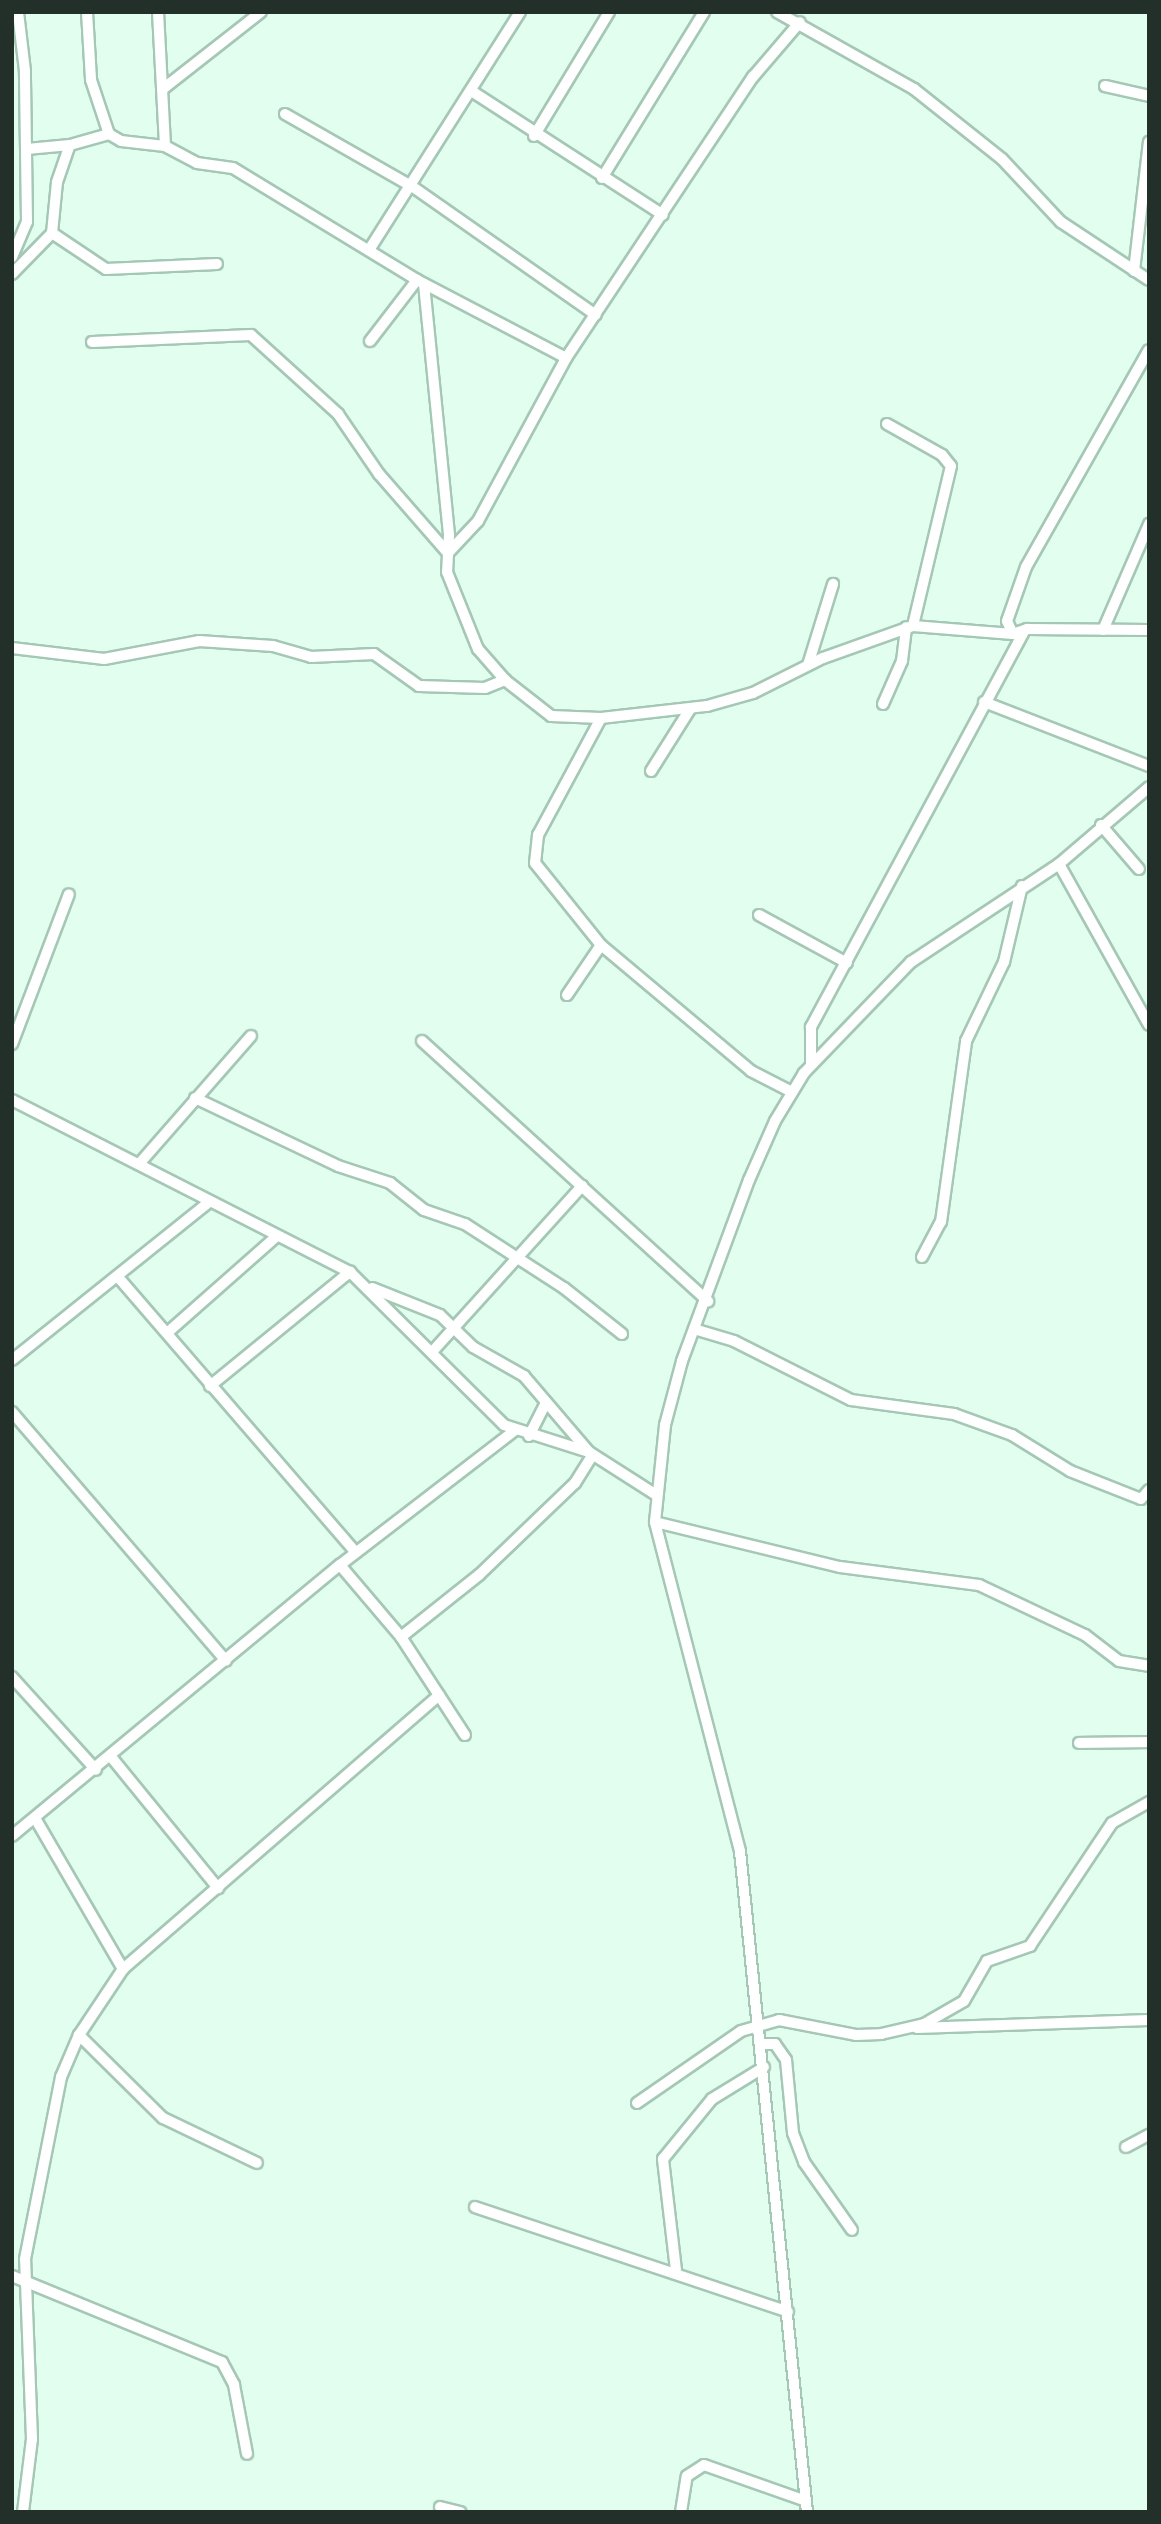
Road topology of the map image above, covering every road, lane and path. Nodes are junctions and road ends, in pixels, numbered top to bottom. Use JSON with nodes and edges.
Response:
{"nodes":[{"id":1,"x":18,"y":12,"type":"edge"},
{"id":2,"x":87,"y":12,"type":"edge"},
{"id":3,"x":158,"y":12,"type":"edge"},
{"id":4,"x":261,"y":12,"type":"edge"},
{"id":5,"x":520,"y":12,"type":"edge"},
{"id":6,"x":609,"y":12,"type":"edge"},
{"id":7,"x":704,"y":12,"type":"edge"},
{"id":8,"x":777,"y":12,"type":"edge"},
{"id":9,"x":800,"y":22,"type":"junction"},
{"id":10,"x":1105,"y":86,"type":"dead end"},
{"id":11,"x":164,"y":88,"type":"junction"},
{"id":12,"x":473,"y":92,"type":"junction"},
{"id":13,"x":1149,"y":96,"type":"edge"},
{"id":14,"x":285,"y":114,"type":"dead end"},
{"id":15,"x":110,"y":134,"type":"junction"},
{"id":16,"x":534,"y":136,"type":"junction"},
{"id":17,"x":1149,"y":142,"type":"edge"},
{"id":18,"x":70,"y":145,"type":"junction"},
{"id":19,"x":165,"y":146,"type":"junction"},
{"id":20,"x":27,"y":149,"type":"junction"},
{"id":21,"x":602,"y":178,"type":"junction"},
{"id":22,"x":413,"y":187,"type":"junction"},
{"id":23,"x":663,"y":215,"type":"junction"},
{"id":24,"x":52,"y":233,"type":"junction"},
{"id":25,"x":369,"y":250,"type":"junction"},
{"id":26,"x":12,"y":257,"type":"edge"},
{"id":27,"x":217,"y":264,"type":"dead end"},
{"id":28,"x":1134,"y":271,"type":"junction"},
{"id":29,"x":12,"y":274,"type":"edge"},
{"id":30,"x":1149,"y":280,"type":"edge"},
{"id":31,"x":420,"y":282,"type":"junction"},
{"id":32,"x":596,"y":315,"type":"junction"},
{"id":33,"x":370,"y":341,"type":"dead end"},
{"id":34,"x":92,"y":342,"type":"dead end"},
{"id":35,"x":1149,"y":350,"type":"edge"},
{"id":36,"x":566,"y":358,"type":"junction"},
{"id":37,"x":887,"y":425,"type":"dead end"},
{"id":38,"x":1149,"y":524,"type":"edge"},
{"id":39,"x":448,"y":553,"type":"junction"},
{"id":40,"x":833,"y":584,"type":"dead end"},
{"id":41,"x":910,"y":626,"type":"junction"},
{"id":42,"x":1027,"y":629,"type":"junction"},
{"id":43,"x":1103,"y":630,"type":"junction"},
{"id":44,"x":1149,"y":630,"type":"edge"},
{"id":45,"x":1013,"y":634,"type":"junction"},
{"id":46,"x":12,"y":648,"type":"edge"},
{"id":47,"x":808,"y":665,"type":"junction"},
{"id":48,"x":505,"y":680,"type":"junction"},
{"id":49,"x":984,"y":702,"type":"junction"},
{"id":50,"x":883,"y":704,"type":"dead end"},
{"id":51,"x":690,"y":709,"type":"junction"},
{"id":52,"x":601,"y":718,"type":"junction"},
{"id":53,"x":1149,"y":766,"type":"edge"},
{"id":54,"x":652,"y":771,"type":"dead end"},
{"id":55,"x":1149,"y":787,"type":"edge"},
{"id":56,"x":1101,"y":825,"type":"junction"},
{"id":57,"x":1059,"y":864,"type":"junction"},
{"id":58,"x":1139,"y":869,"type":"dead end"},
{"id":59,"x":1022,"y":886,"type":"junction"},
{"id":60,"x":69,"y":894,"type":"dead end"},
{"id":61,"x":759,"y":915,"type":"dead end"},
{"id":62,"x":601,"y":945,"type":"junction"},
{"id":63,"x":847,"y":963,"type":"junction"},
{"id":64,"x":567,"y":995,"type":"dead end"},
{"id":65,"x":17,"y":1015,"type":"edge"},
{"id":66,"x":1149,"y":1025,"type":"edge"},
{"id":67,"x":251,"y":1036,"type":"dead end"},
{"id":68,"x":422,"y":1041,"type":"dead end"},
{"id":69,"x":12,"y":1044,"type":"edge"},
{"id":70,"x":811,"y":1065,"type":"junction"},
{"id":71,"x":792,"y":1092,"type":"junction"},
{"id":72,"x":195,"y":1098,"type":"junction"},
{"id":73,"x":12,"y":1100,"type":"edge"},
{"id":74,"x":139,"y":1164,"type":"junction"},
{"id":75,"x":582,"y":1186,"type":"junction"},
{"id":76,"x":208,"y":1203,"type":"junction"},
{"id":77,"x":276,"y":1237,"type":"junction"},
{"id":78,"x":515,"y":1256,"type":"junction"},
{"id":79,"x":922,"y":1257,"type":"dead end"},
{"id":80,"x":350,"y":1272,"type":"junction"},
{"id":81,"x":118,"y":1277,"type":"junction"},
{"id":82,"x":368,"y":1287,"type":"junction"},
{"id":83,"x":708,"y":1301,"type":"junction"},
{"id":84,"x":694,"y":1329,"type":"junction"},
{"id":85,"x":454,"y":1332,"type":"junction"},
{"id":86,"x":167,"y":1333,"type":"junction"},
{"id":87,"x":622,"y":1334,"type":"dead end"},
{"id":88,"x":432,"y":1352,"type":"junction"},
{"id":89,"x":12,"y":1360,"type":"edge"},
{"id":90,"x":210,"y":1386,"type":"junction"},
{"id":91,"x":546,"y":1403,"type":"junction"},
{"id":92,"x":12,"y":1412,"type":"edge"},
{"id":93,"x":515,"y":1430,"type":"junction"},
{"id":94,"x":529,"y":1436,"type":"junction"},
{"id":95,"x":590,"y":1454,"type":"junction"},
{"id":96,"x":1149,"y":1490,"type":"edge"},
{"id":97,"x":655,"y":1494,"type":"junction"},
{"id":98,"x":655,"y":1522,"type":"junction"},
{"id":99,"x":356,"y":1553,"type":"junction"},
{"id":100,"x":340,"y":1565,"type":"junction"},
{"id":101,"x":401,"y":1637,"type":"junction"},
{"id":102,"x":226,"y":1661,"type":"junction"},
{"id":103,"x":1149,"y":1667,"type":"edge"},
{"id":104,"x":12,"y":1677,"type":"edge"},
{"id":105,"x":439,"y":1695,"type":"junction"},
{"id":106,"x":466,"y":1735,"type":"dead end"},
{"id":107,"x":1149,"y":1742,"type":"edge"},
{"id":108,"x":1079,"y":1743,"type":"dead end"},
{"id":109,"x":112,"y":1759,"type":"junction"},
{"id":110,"x":96,"y":1770,"type":"junction"},
{"id":111,"x":1149,"y":1802,"type":"edge"},
{"id":112,"x":35,"y":1818,"type":"junction"},
{"id":113,"x":12,"y":1836,"type":"edge"},
{"id":114,"x":218,"y":1888,"type":"junction"},
{"id":115,"x":123,"y":1969,"type":"junction"},
{"id":116,"x":1149,"y":2020,"type":"edge"},
{"id":117,"x":760,"y":2027,"type":"junction"},
{"id":118,"x":913,"y":2028,"type":"junction"},
{"id":119,"x":79,"y":2035,"type":"junction"},
{"id":120,"x":762,"y":2044,"type":"junction"},
{"id":121,"x":764,"y":2067,"type":"junction"},
{"id":122,"x":637,"y":2103,"type":"dead end"},
{"id":123,"x":1149,"y":2135,"type":"edge"},
{"id":124,"x":1126,"y":2147,"type":"dead end"},
{"id":125,"x":257,"y":2163,"type":"dead end"},
{"id":126,"x":475,"y":2207,"type":"dead end"},
{"id":127,"x":852,"y":2230,"type":"dead end"},
{"id":128,"x":676,"y":2270,"type":"junction"},
{"id":129,"x":12,"y":2276,"type":"edge"},
{"id":130,"x":26,"y":2283,"type":"junction"},
{"id":131,"x":788,"y":2312,"type":"junction"},
{"id":132,"x":247,"y":2454,"type":"dead end"},
{"id":133,"x":807,"y":2506,"type":"edge"},
{"id":134,"x":440,"y":2507,"type":"dead end"},
{"id":135,"x":23,"y":2512,"type":"edge"},
{"id":136,"x":460,"y":2512,"type":"edge"},
{"id":137,"x":681,"y":2512,"type":"edge"}],
"edges":[{"from":1,"to":20,"type":"street"},
{"from":2,"to":15,"type":"street"},
{"from":3,"to":11,"type":"street"},
{"from":4,"to":11,"type":"street"},
{"from":5,"to":12,"type":"street"},
{"from":6,"to":16,"type":"street"},
{"from":7,"to":21,"type":"street"},
{"from":8,"to":9,"type":"street"},
{"from":9,"to":23,"type":"street"},
{"from":9,"to":28,"type":"street"},
{"from":10,"to":13,"type":"street"},
{"from":11,"to":19,"type":"street"},
{"from":12,"to":16,"type":"street"},
{"from":12,"to":22,"type":"street"},
{"from":14,"to":22,"type":"street"},
{"from":15,"to":18,"type":"street"},
{"from":15,"to":19,"type":"street"},
{"from":16,"to":21,"type":"street"},
{"from":17,"to":28,"type":"street"},
{"from":18,"to":20,"type":"street"},
{"from":18,"to":24,"type":"street"},
{"from":19,"to":25,"type":"street"},
{"from":20,"to":26,"type":"street"},
{"from":21,"to":23,"type":"street"},
{"from":22,"to":25,"type":"street"},
{"from":22,"to":32,"type":"street"},
{"from":23,"to":32,"type":"street"},
{"from":24,"to":27,"type":"street"},
{"from":24,"to":29,"type":"street"},
{"from":25,"to":31,"type":"street"},
{"from":28,"to":30,"type":"street"},
{"from":31,"to":33,"type":"street"},
{"from":31,"to":36,"type":"street"},
{"from":31,"to":39,"type":"street"},
{"from":32,"to":36,"type":"street"},
{"from":34,"to":39,"type":"street"},
{"from":35,"to":45,"type":"street"},
{"from":36,"to":39,"type":"street"},
{"from":37,"to":41,"type":"street"},
{"from":38,"to":43,"type":"street"},
{"from":39,"to":48,"type":"street"},
{"from":40,"to":47,"type":"street"},
{"from":41,"to":45,"type":"street"},
{"from":41,"to":47,"type":"street"},
{"from":41,"to":50,"type":"street"},
{"from":42,"to":43,"type":"street"},
{"from":42,"to":45,"type":"street"},
{"from":42,"to":49,"type":"street"},
{"from":43,"to":44,"type":"street"},
{"from":46,"to":48,"type":"street"},
{"from":47,"to":51,"type":"street"},
{"from":48,"to":52,"type":"street"},
{"from":49,"to":53,"type":"street"},
{"from":49,"to":63,"type":"street"},
{"from":51,"to":52,"type":"street"},
{"from":51,"to":54,"type":"street"},
{"from":52,"to":62,"type":"street"},
{"from":55,"to":56,"type":"street"},
{"from":56,"to":57,"type":"street"},
{"from":56,"to":58,"type":"street"},
{"from":57,"to":59,"type":"street"},
{"from":57,"to":66,"type":"street"},
{"from":59,"to":70,"type":"street"},
{"from":59,"to":79,"type":"street"},
{"from":60,"to":65,"type":"street"},
{"from":61,"to":63,"type":"street"},
{"from":62,"to":64,"type":"street"},
{"from":62,"to":71,"type":"street"},
{"from":63,"to":70,"type":"street"},
{"from":65,"to":69,"type":"street"},
{"from":67,"to":72,"type":"street"},
{"from":68,"to":75,"type":"street"},
{"from":70,"to":71,"type":"street"},
{"from":71,"to":83,"type":"street"},
{"from":72,"to":74,"type":"street"},
{"from":72,"to":78,"type":"street"},
{"from":73,"to":74,"type":"street"},
{"from":74,"to":76,"type":"street"},
{"from":75,"to":78,"type":"street"},
{"from":75,"to":83,"type":"street"},
{"from":76,"to":77,"type":"street"},
{"from":76,"to":81,"type":"street"},
{"from":77,"to":80,"type":"street"},
{"from":77,"to":86,"type":"street"},
{"from":78,"to":85,"type":"street"},
{"from":78,"to":87,"type":"street"},
{"from":80,"to":82,"type":"street"},
{"from":80,"to":90,"type":"street"},
{"from":81,"to":86,"type":"street"},
{"from":81,"to":89,"type":"street"},
{"from":82,"to":85,"type":"street"},
{"from":82,"to":88,"type":"street"},
{"from":83,"to":84,"type":"street"},
{"from":84,"to":96,"type":"street"},
{"from":84,"to":97,"type":"street"},
{"from":85,"to":88,"type":"street"},
{"from":85,"to":91,"type":"street"},
{"from":86,"to":90,"type":"street"},
{"from":88,"to":93,"type":"street"},
{"from":90,"to":99,"type":"street"},
{"from":91,"to":94,"type":"street"},
{"from":91,"to":95,"type":"street"},
{"from":92,"to":102,"type":"street"},
{"from":93,"to":94,"type":"street"},
{"from":93,"to":99,"type":"street"},
{"from":94,"to":95,"type":"street"},
{"from":95,"to":97,"type":"street"},
{"from":95,"to":101,"type":"street"},
{"from":97,"to":98,"type":"street"},
{"from":98,"to":103,"type":"street"},
{"from":98,"to":117,"type":"street"},
{"from":99,"to":100,"type":"street"},
{"from":100,"to":101,"type":"street"},
{"from":100,"to":102,"type":"street"},
{"from":101,"to":105,"type":"street"},
{"from":102,"to":109,"type":"street"},
{"from":104,"to":110,"type":"street"},
{"from":105,"to":106,"type":"street"},
{"from":105,"to":114,"type":"street"},
{"from":107,"to":108,"type":"street"},
{"from":109,"to":110,"type":"street"},
{"from":109,"to":114,"type":"street"},
{"from":110,"to":112,"type":"street"},
{"from":111,"to":118,"type":"street"},
{"from":112,"to":113,"type":"street"},
{"from":112,"to":115,"type":"street"},
{"from":114,"to":115,"type":"street"},
{"from":115,"to":119,"type":"street"},
{"from":116,"to":118,"type":"street"},
{"from":117,"to":118,"type":"street"},
{"from":117,"to":120,"type":"street"},
{"from":117,"to":122,"type":"street"},
{"from":119,"to":125,"type":"street"},
{"from":119,"to":130,"type":"street"},
{"from":120,"to":121,"type":"street"},
{"from":120,"to":127,"type":"street"},
{"from":121,"to":128,"type":"street"},
{"from":121,"to":131,"type":"street"},
{"from":123,"to":124,"type":"street"},
{"from":126,"to":128,"type":"street"},
{"from":128,"to":131,"type":"street"},
{"from":129,"to":130,"type":"street"},
{"from":130,"to":132,"type":"street"},
{"from":130,"to":135,"type":"street"},
{"from":131,"to":133,"type":"street"},
{"from":133,"to":137,"type":"street"},
{"from":134,"to":136,"type":"street"}]}
